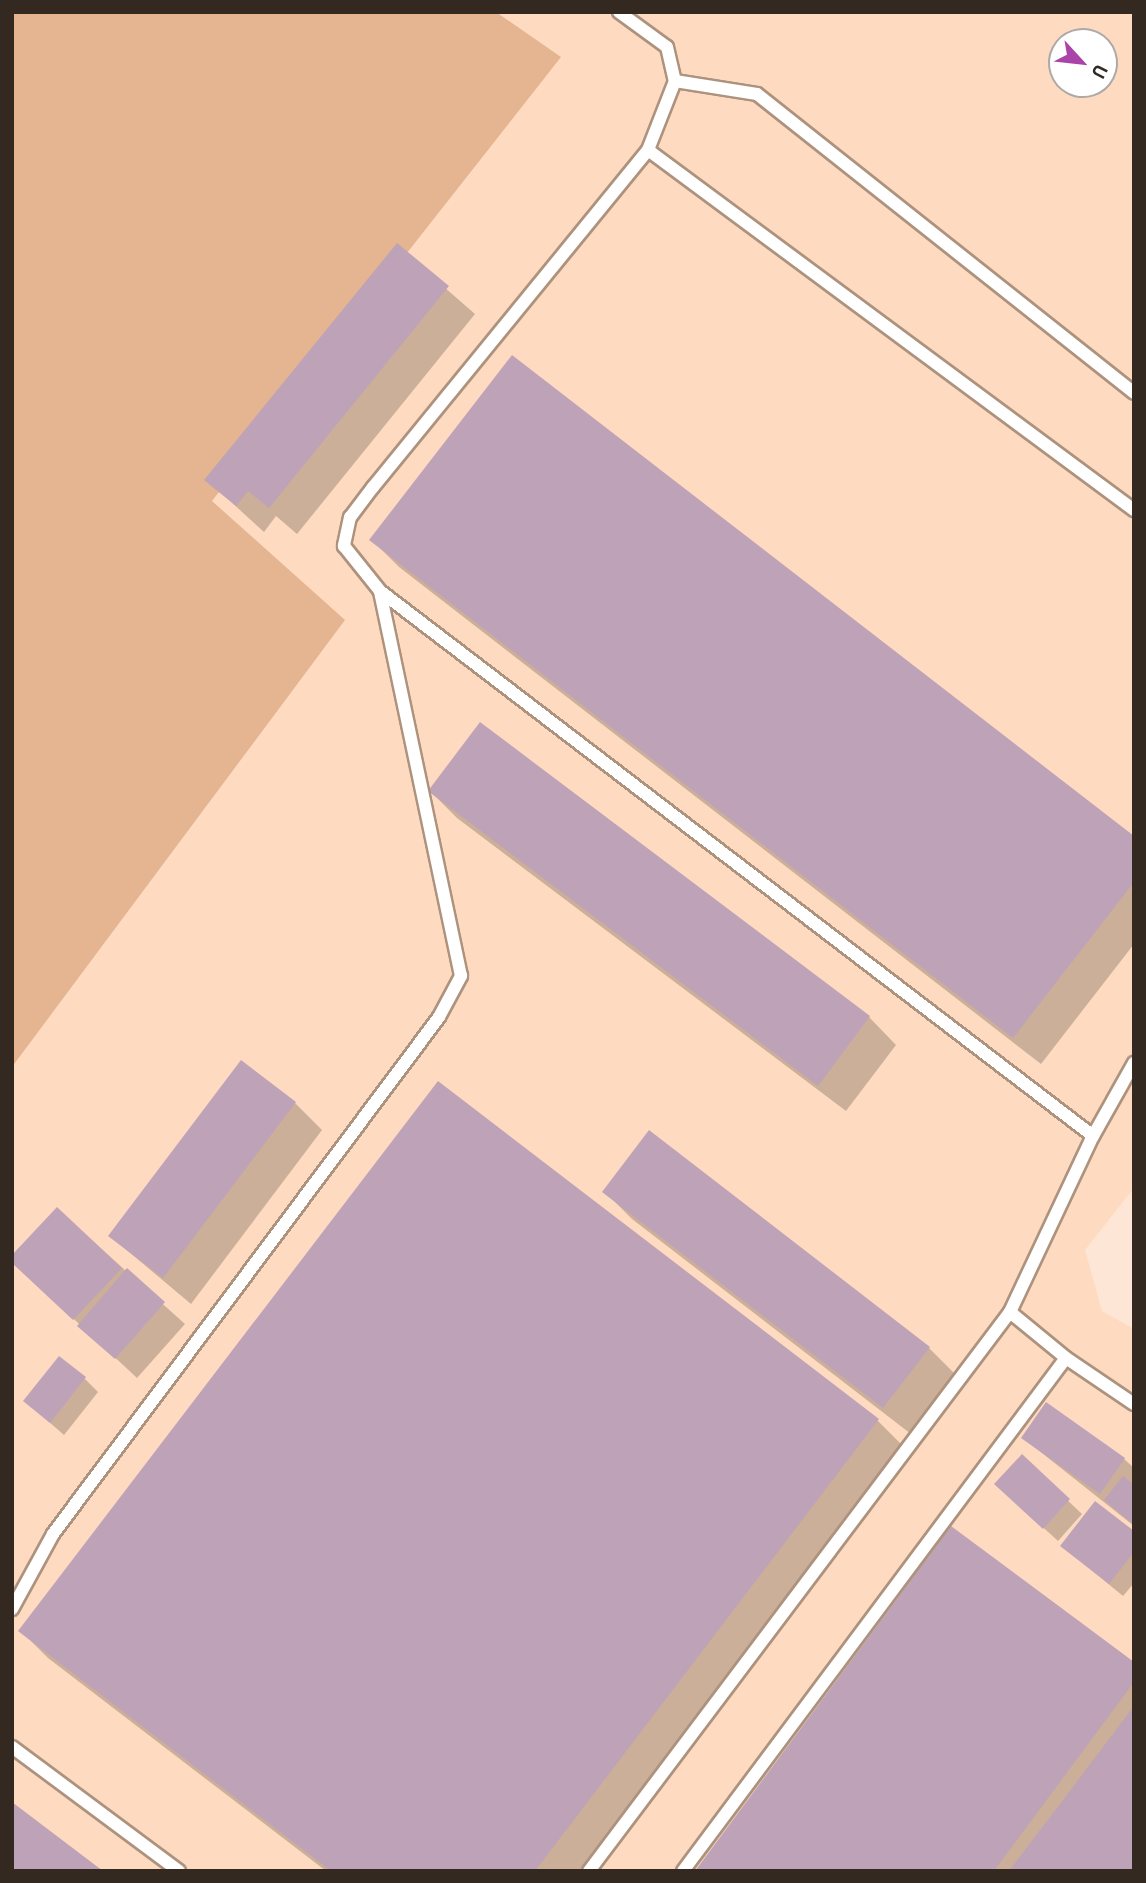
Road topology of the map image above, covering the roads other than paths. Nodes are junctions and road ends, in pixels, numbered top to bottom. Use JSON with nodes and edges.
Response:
{"nodes":[{"id":1,"x":619,"y":12,"type":"edge"},
{"id":2,"x":675,"y":81,"type":"junction"},
{"id":3,"x":649,"y":150,"type":"junction"},
{"id":4,"x":1134,"y":393,"type":"edge"},
{"id":5,"x":1134,"y":509,"type":"edge"},
{"id":6,"x":380,"y":591,"type":"junction"},
{"id":7,"x":1134,"y":1063,"type":"edge"},
{"id":8,"x":1093,"y":1136,"type":"junction"},
{"id":9,"x":1010,"y":1312,"type":"junction"},
{"id":10,"x":1066,"y":1358,"type":"junction"},
{"id":11,"x":1134,"y":1404,"type":"edge"},
{"id":12,"x":12,"y":1609,"type":"edge"},
{"id":13,"x":12,"y":1747,"type":"edge"},
{"id":14,"x":179,"y":1871,"type":"edge"},
{"id":15,"x":589,"y":1871,"type":"edge"},
{"id":16,"x":683,"y":1871,"type":"edge"}],
"edges":[{"from":1,"to":2,"type":"lane"},
{"from":2,"to":3,"type":"lane"},
{"from":2,"to":4,"type":"lane"},
{"from":3,"to":5,"type":"lane"},
{"from":3,"to":6,"type":"lane"},
{"from":6,"to":8,"type":"lane"},
{"from":6,"to":12,"type":"lane"},
{"from":7,"to":8,"type":"lane"},
{"from":8,"to":9,"type":"lane"},
{"from":9,"to":10,"type":"lane"},
{"from":9,"to":15,"type":"lane"},
{"from":10,"to":11,"type":"lane"},
{"from":10,"to":16,"type":"lane"},
{"from":13,"to":14,"type":"lane"}]}
